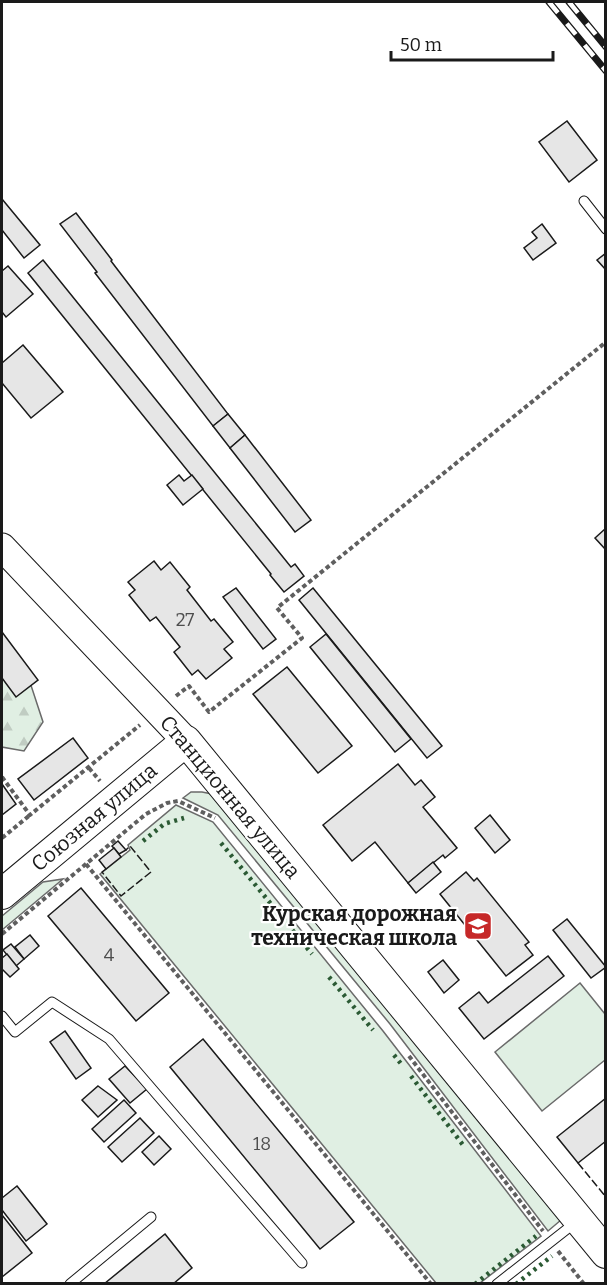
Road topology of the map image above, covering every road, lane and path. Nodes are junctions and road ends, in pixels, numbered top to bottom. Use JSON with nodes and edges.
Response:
{"nodes":[{"id":1,"x":584,"y":201,"type":"dead end"},
{"id":2,"x":606,"y":229,"type":"edge"},
{"id":3,"x":606,"y":342,"type":"edge"},
{"id":4,"x":2,"y":547,"type":"edge"},
{"id":5,"x":158,"y":710,"type":"junction"},
{"id":6,"x":186,"y":741,"type":"junction"},
{"id":7,"x":2,"y":777,"type":"edge"},
{"id":8,"x":30,"y":815,"type":"junction"},
{"id":9,"x":216,"y":818,"type":"dead end"},
{"id":10,"x":2,"y":838,"type":"edge"},
{"id":11,"x":86,"y":864,"type":"junction"},
{"id":12,"x":2,"y":894,"type":"edge"},
{"id":13,"x":2,"y":934,"type":"edge"},
{"id":14,"x":2,"y":1016,"type":"edge"},
{"id":15,"x":408,"y":1055,"type":"dead end"},
{"id":16,"x":152,"y":1217,"type":"dead end"},
{"id":17,"x":578,"y":1220,"type":"junction"},
{"id":18,"x":551,"y":1242,"type":"junction"},
{"id":19,"x":606,"y":1254,"type":"edge"},
{"id":20,"x":302,"y":1263,"type":"dead end"},
{"id":21,"x":70,"y":1284,"type":"edge"},
{"id":22,"x":431,"y":1284,"type":"edge"},
{"id":23,"x":497,"y":1284,"type":"edge"},
{"id":24,"x":584,"y":1284,"type":"edge"}],
"edges":[{"from":1,"to":2,"type":"lane"},
{"from":3,"to":5,"type":"path"},
{"from":4,"to":5,"type":"main road","name":"Станционная улица"},
{"from":5,"to":6,"type":"main road","name":"Станционная улица"},
{"from":5,"to":8,"type":"path"},
{"from":6,"to":12,"type":"main road","name":"Союзная улица"},
{"from":6,"to":17,"type":"main road","name":"Станционная улица"},
{"from":7,"to":8,"type":"path"},
{"from":8,"to":10,"type":"path"},
{"from":9,"to":11,"type":"path"},
{"from":11,"to":13,"type":"path"},
{"from":11,"to":22,"type":"path"},
{"from":14,"to":20,"type":"lane"},
{"from":15,"to":18,"type":"path"},
{"from":16,"to":21,"type":"lane"},
{"from":17,"to":18,"type":"lane"},
{"from":17,"to":19,"type":"main road","name":"Станционная улица"},
{"from":18,"to":23,"type":"lane"},
{"from":18,"to":24,"type":"path"}]}
